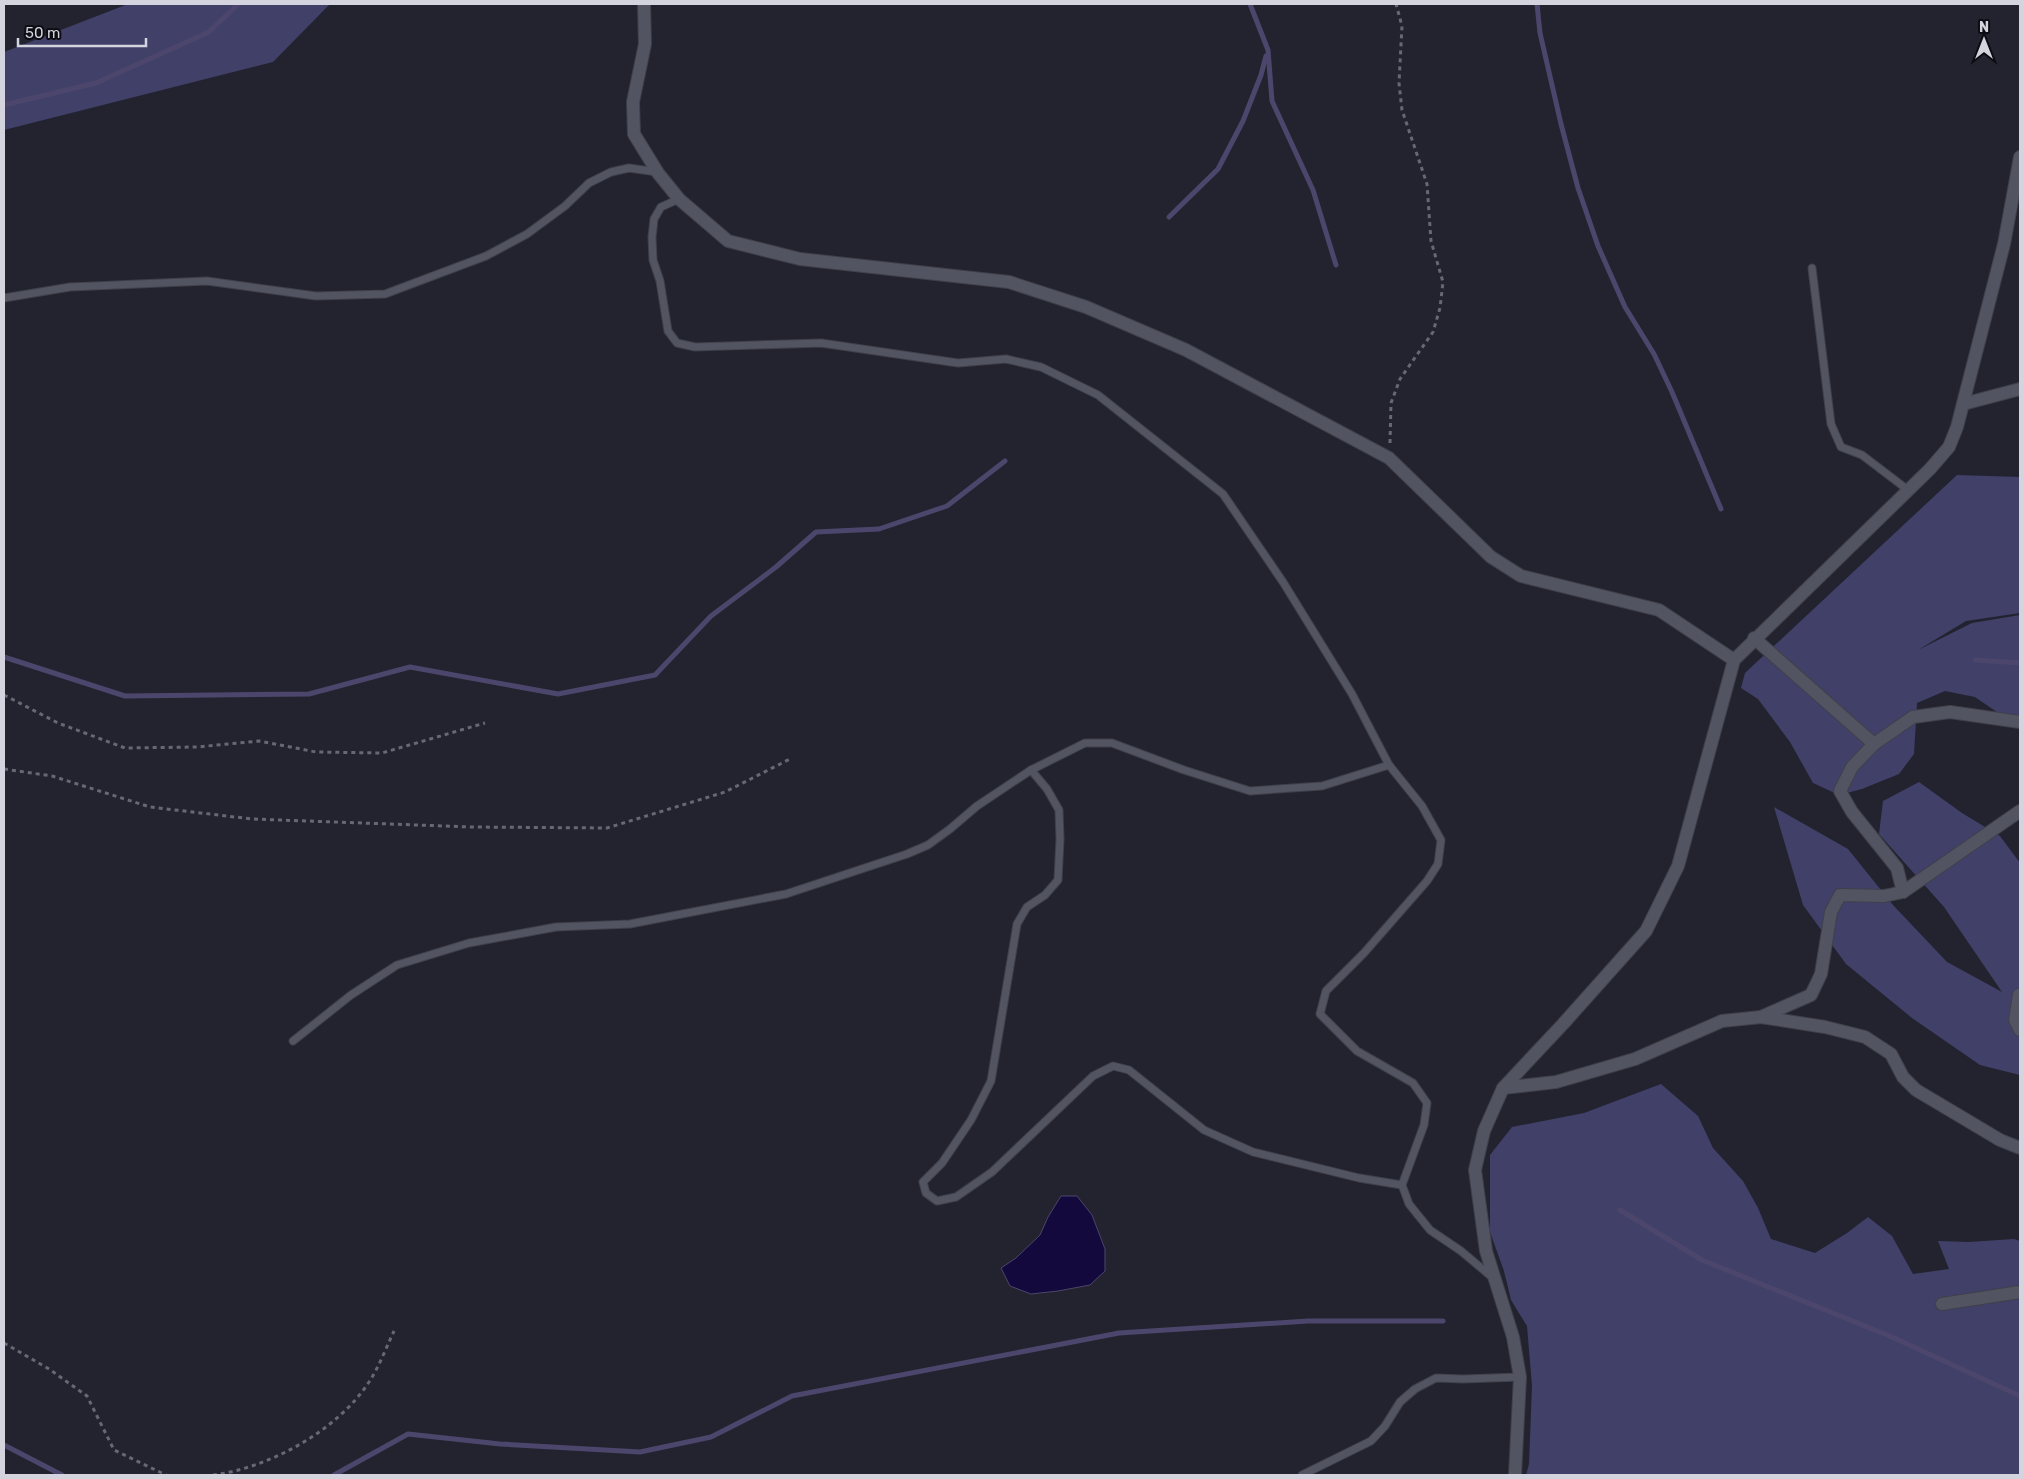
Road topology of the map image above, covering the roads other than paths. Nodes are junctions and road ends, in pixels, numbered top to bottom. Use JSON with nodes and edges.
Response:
{"nodes":[{"id":1,"x":644,"y":4,"type":"edge"},
{"id":2,"x":2020,"y":157,"type":"edge"},
{"id":3,"x":658,"y":173,"type":"junction"},
{"id":4,"x":679,"y":199,"type":"junction"},
{"id":5,"x":1812,"y":268,"type":"dead end"},
{"id":6,"x":4,"y":298,"type":"edge"},
{"id":7,"x":2020,"y":389,"type":"edge"},
{"id":8,"x":1963,"y":404,"type":"junction"},
{"id":9,"x":1908,"y":490,"type":"junction"},
{"id":10,"x":1754,"y":638,"type":"junction"},
{"id":11,"x":1734,"y":660,"type":"junction"},
{"id":12,"x":2020,"y":722,"type":"edge"},
{"id":13,"x":1874,"y":744,"type":"junction"},
{"id":14,"x":1389,"y":765,"type":"junction"},
{"id":15,"x":1031,"y":770,"type":"junction"},
{"id":16,"x":2020,"y":811,"type":"edge"},
{"id":17,"x":1903,"y":892,"type":"junction"},
{"id":18,"x":2020,"y":995,"type":"edge"},
{"id":19,"x":1761,"y":1018,"type":"junction"},
{"id":20,"x":2020,"y":1030,"type":"edge"},
{"id":21,"x":293,"y":1041,"type":"dead end"},
{"id":22,"x":1503,"y":1088,"type":"junction"},
{"id":23,"x":2020,"y":1148,"type":"edge"},
{"id":24,"x":1402,"y":1185,"type":"junction"},
{"id":25,"x":1492,"y":1277,"type":"junction"},
{"id":26,"x":2020,"y":1292,"type":"edge"},
{"id":27,"x":1942,"y":1304,"type":"dead end"},
{"id":28,"x":1520,"y":1377,"type":"junction"},
{"id":29,"x":1302,"y":1475,"type":"edge"},
{"id":30,"x":1515,"y":1475,"type":"edge"}],
"edges":[{"from":1,"to":3,"type":"street"},
{"from":2,"to":8,"type":"street"},
{"from":3,"to":4,"type":"street"},
{"from":3,"to":6,"type":"lane"},
{"from":4,"to":11,"type":"street"},
{"from":4,"to":14,"type":"lane"},
{"from":5,"to":9,"type":"lane"},
{"from":7,"to":8,"type":"street"},
{"from":8,"to":9,"type":"street"},
{"from":9,"to":10,"type":"street"},
{"from":10,"to":11,"type":"street"},
{"from":10,"to":13,"type":"street"},
{"from":11,"to":22,"type":"street"},
{"from":12,"to":13,"type":"street"},
{"from":13,"to":17,"type":"street"},
{"from":14,"to":15,"type":"lane"},
{"from":14,"to":24,"type":"lane"},
{"from":15,"to":21,"type":"lane"},
{"from":15,"to":24,"type":"lane"},
{"from":16,"to":17,"type":"street"},
{"from":17,"to":19,"type":"street"},
{"from":18,"to":20,"type":"street"},
{"from":19,"to":22,"type":"street"},
{"from":19,"to":23,"type":"street"},
{"from":22,"to":25,"type":"street"},
{"from":24,"to":25,"type":"lane"},
{"from":25,"to":28,"type":"street"},
{"from":26,"to":27,"type":"street"},
{"from":28,"to":29,"type":"lane"},
{"from":28,"to":30,"type":"street"}]}
